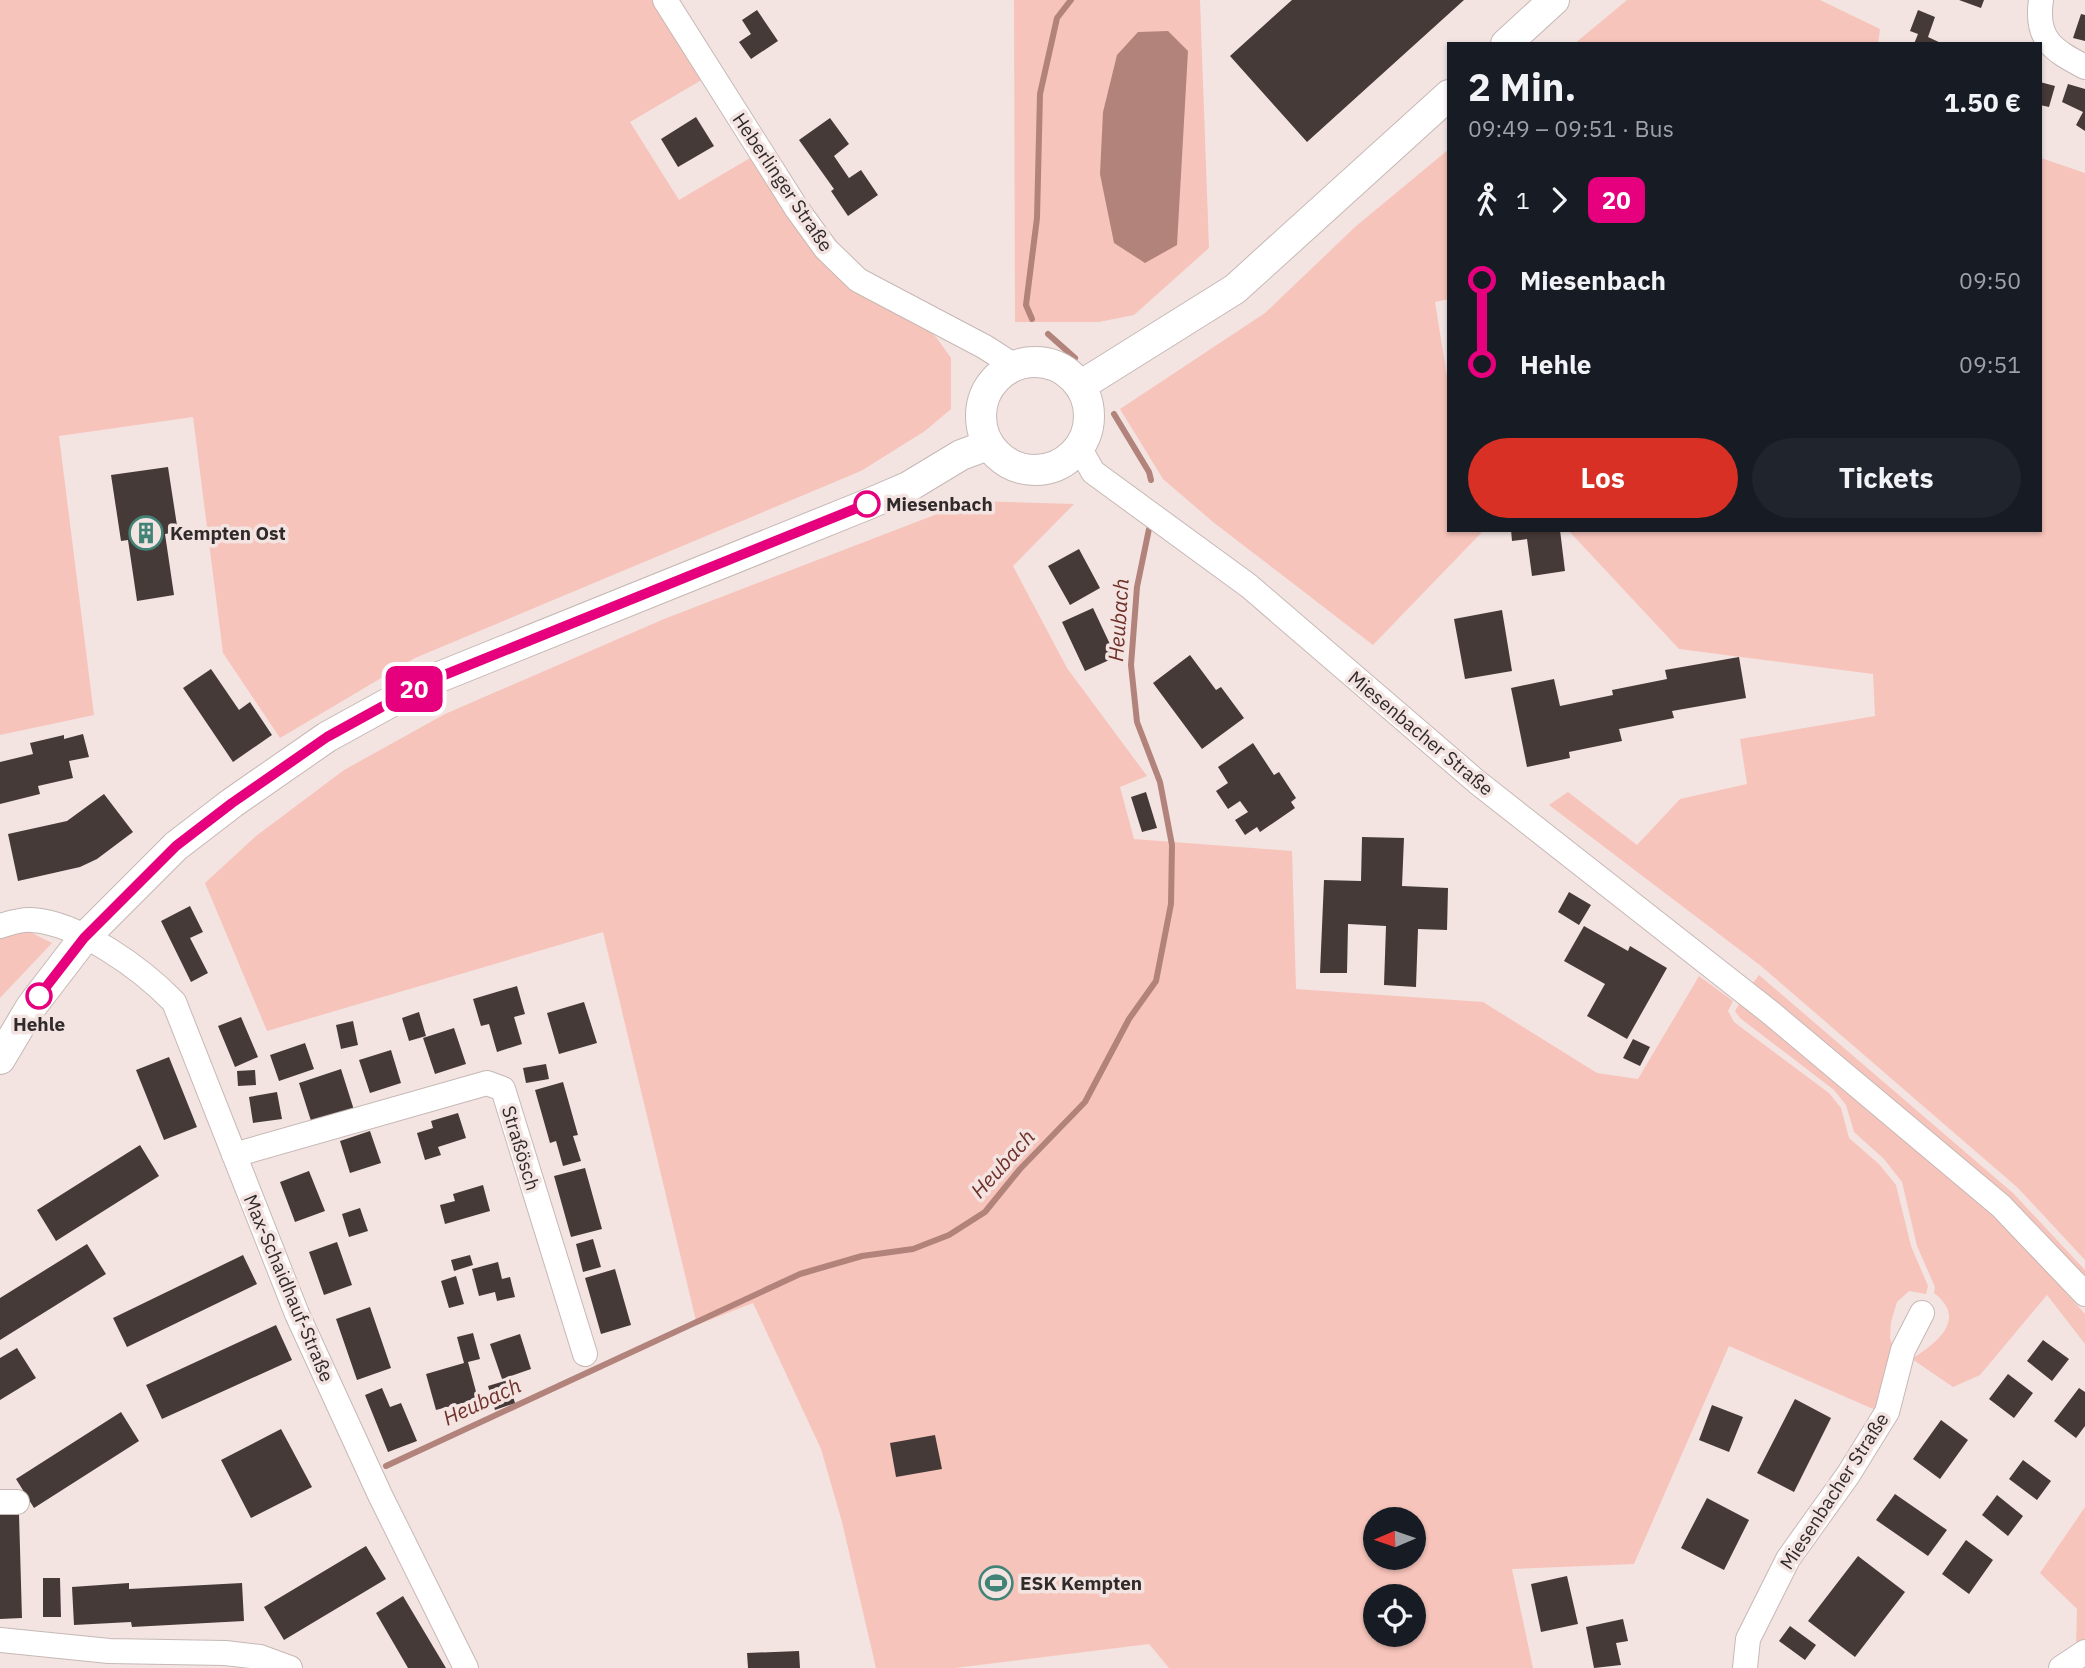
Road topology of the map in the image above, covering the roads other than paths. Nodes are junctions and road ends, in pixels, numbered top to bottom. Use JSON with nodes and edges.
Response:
{"nodes":[{"id":1,"x":665,"y":0,"type":"edge"},
{"id":2,"x":1554,"y":0,"type":"edge"},
{"id":3,"x":2040,"y":0,"type":"edge"},
{"id":4,"x":1508,"y":42,"type":"edge"},
{"id":5,"x":2085,"y":66,"type":"edge"},
{"id":6,"x":1447,"y":96,"type":"edge"},
{"id":7,"x":1013,"y":365,"type":"junction"},
{"id":8,"x":1080,"y":386,"type":"junction"},
{"id":9,"x":988,"y":444,"type":"junction"},
{"id":10,"x":1079,"y":447,"type":"junction"},
{"id":11,"x":0,"y":926,"type":"edge"},
{"id":12,"x":79,"y":945,"type":"junction"},
{"id":13,"x":0,"y":1059,"type":"edge"},
{"id":14,"x":234,"y":1155,"type":"junction"},
{"id":15,"x":2085,"y":1294,"type":"edge"},
{"id":16,"x":1923,"y":1313,"type":"dead end"},
{"id":17,"x":585,"y":1354,"type":"dead end"},
{"id":18,"x":0,"y":1640,"type":"edge"},
{"id":19,"x":2085,"y":1652,"type":"edge"},
{"id":20,"x":290,"y":1668,"type":"edge"},
{"id":21,"x":466,"y":1668,"type":"edge"},
{"id":22,"x":1745,"y":1668,"type":"edge"},
{"id":23,"x":2061,"y":1668,"type":"edge"}],
"edges":[{"from":1,"to":7,"type":"street","name":"Heberlinger Straße"},
{"from":2,"to":4,"type":"main road"},
{"from":3,"to":5,"type":"street"},
{"from":6,"to":8,"type":"main road"},
{"from":7,"to":8,"type":"main road"},
{"from":7,"to":9,"type":"main road"},
{"from":8,"to":10,"type":"main road"},
{"from":9,"to":10,"type":"main road"},
{"from":9,"to":12,"type":"main road"},
{"from":10,"to":15,"type":"street","name":"Miesenbacher Straße"},
{"from":11,"to":12,"type":"street","name":"Max-Schaidhauf-Straße"},
{"from":12,"to":13,"type":"main road"},
{"from":12,"to":14,"type":"street","name":"Max-Schaidhauf-Straße"},
{"from":14,"to":17,"type":"street","name":"Straßösch"},
{"from":14,"to":21,"type":"street","name":"Max-Schaidhauf-Straße"},
{"from":16,"to":22,"type":"street","name":"Miesenbacher Straße"},
{"from":18,"to":20,"type":"street"},
{"from":19,"to":23,"type":"street"}]}
